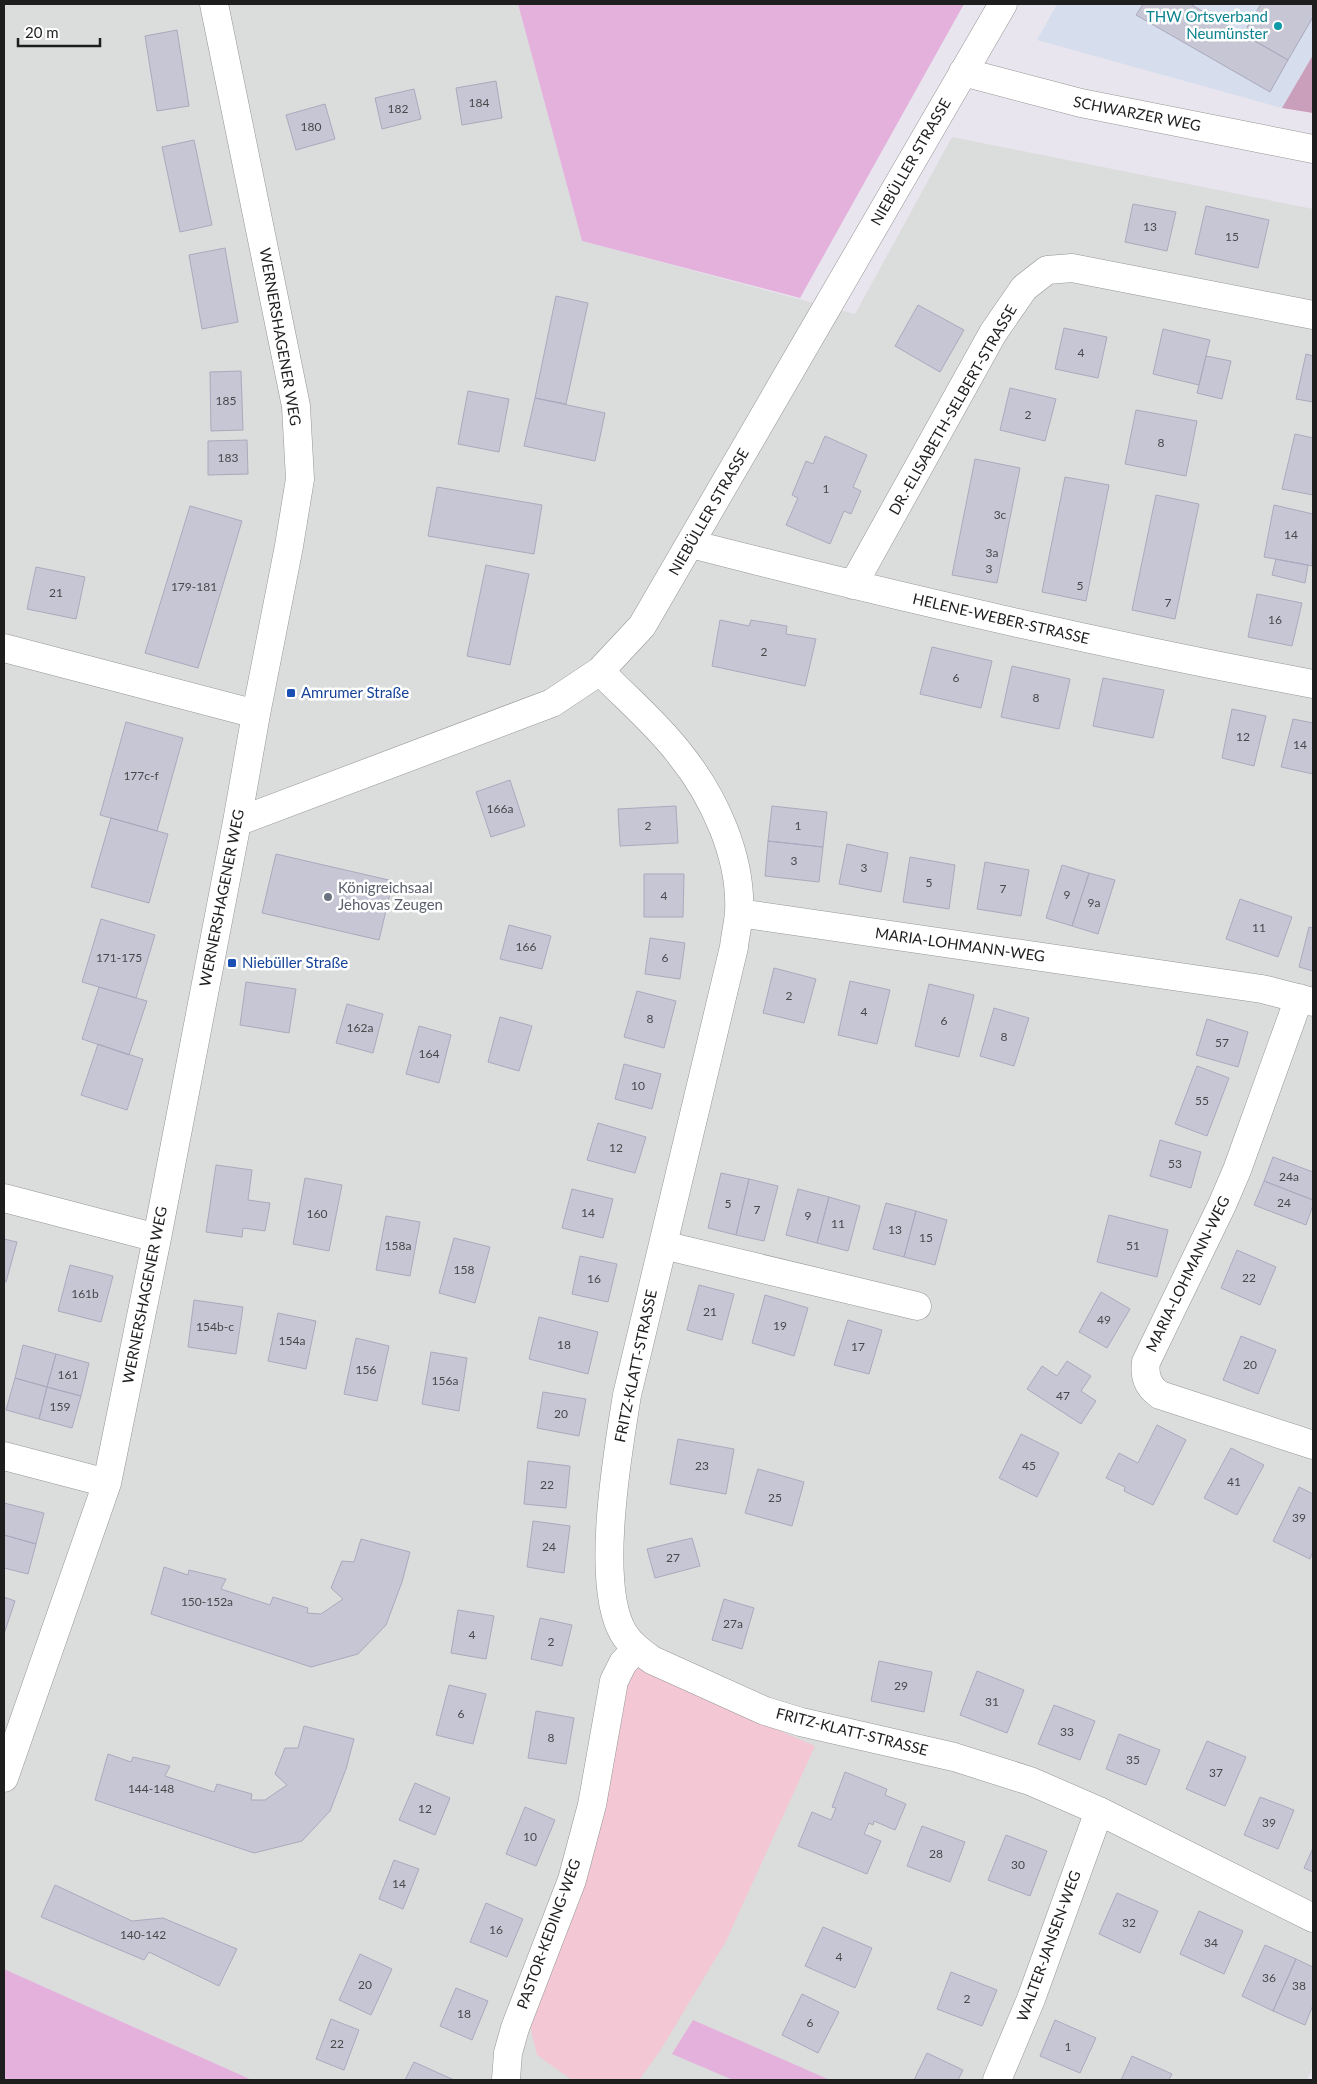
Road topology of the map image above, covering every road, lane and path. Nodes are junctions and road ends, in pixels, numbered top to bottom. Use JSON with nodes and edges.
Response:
{"nodes":[{"id":1,"x":214,"y":4,"type":"edge"},
{"id":2,"x":1003,"y":4,"type":"edge"},
{"id":3,"x":964,"y":72,"type":"junction"},
{"id":4,"x":1313,"y":149,"type":"edge"},
{"id":5,"x":1313,"y":316,"type":"edge"},
{"id":6,"x":691,"y":544,"type":"junction"},
{"id":7,"x":853,"y":586,"type":"junction"},
{"id":8,"x":4,"y":648,"type":"edge"},
{"id":9,"x":600,"y":671,"type":"junction"},
{"id":10,"x":1313,"y":684,"type":"edge"},
{"id":11,"x":256,"y":714,"type":"junction"},
{"id":12,"x":237,"y":822,"type":"junction"},
{"id":13,"x":739,"y":913,"type":"junction"},
{"id":14,"x":1306,"y":1000,"type":"edge"},
{"id":15,"x":4,"y":1198,"type":"edge"},
{"id":16,"x":157,"y":1238,"type":"junction"},
{"id":17,"x":663,"y":1246,"type":"junction"},
{"id":18,"x":916,"y":1306,"type":"dead end"},
{"id":19,"x":1313,"y":1445,"type":"edge"},
{"id":20,"x":4,"y":1456,"type":"edge"},
{"id":21,"x":107,"y":1483,"type":"junction"},
{"id":22,"x":636,"y":1649,"type":"junction"},
{"id":23,"x":4,"y":1778,"type":"edge"},
{"id":24,"x":1099,"y":1811,"type":"junction"},
{"id":25,"x":1313,"y":1918,"type":"edge"},
{"id":26,"x":511,"y":2080,"type":"edge"},
{"id":27,"x":997,"y":2080,"type":"edge"}],
"edges":[{"from":1,"to":11,"type":"street","name":"WERNERSHAGENER WEG"},
{"from":2,"to":3,"type":"street","name":"NIEBÜLLER STRASSE"},
{"from":3,"to":4,"type":"street","name":"SCHWARZER WEG"},
{"from":3,"to":6,"type":"street","name":"NIEBÜLLER STRASSE"},
{"from":5,"to":7,"type":"street","name":"DR.-ELISABETH-SELBERT-STRASSE"},
{"from":6,"to":7,"type":"street","name":"HELENE-WEBER-STRASSE"},
{"from":6,"to":9,"type":"street","name":"NIEBÜLLER STRASSE"},
{"from":7,"to":10,"type":"street","name":"HELENE-WEBER-STRASSE"},
{"from":8,"to":11,"type":"street"},
{"from":9,"to":12,"type":"street","name":"NIEBÜLLER STRASSE"},
{"from":9,"to":13,"type":"street","name":"FRITZ-KLATT-STRASSE"},
{"from":11,"to":12,"type":"street","name":"WERNERSHAGENER WEG"},
{"from":12,"to":16,"type":"street","name":"WERNERSHAGENER WEG"},
{"from":13,"to":14,"type":"street","name":"MARIA-LOHMANN-WEG"},
{"from":13,"to":17,"type":"street","name":"FRITZ-KLATT-STRASSE"},
{"from":14,"to":19,"type":"street","name":"MARIA-LOHMANN-WEG"},
{"from":15,"to":16,"type":"street"},
{"from":16,"to":21,"type":"street","name":"WERNERSHAGENER WEG"},
{"from":17,"to":18,"type":"street"},
{"from":17,"to":22,"type":"street","name":"FRITZ-KLATT-STRASSE"},
{"from":20,"to":21,"type":"street"},
{"from":21,"to":23,"type":"street","name":"WERNERSHAGENER WEG"},
{"from":22,"to":24,"type":"street","name":"FRITZ-KLATT-STRASSE"},
{"from":22,"to":26,"type":"street","name":"PASTOR-KEDING-WEG"},
{"from":24,"to":25,"type":"street","name":"FRITZ-KLATT-STRASSE"},
{"from":24,"to":27,"type":"street","name":"WALTER-JANSEN-WEG"}]}
